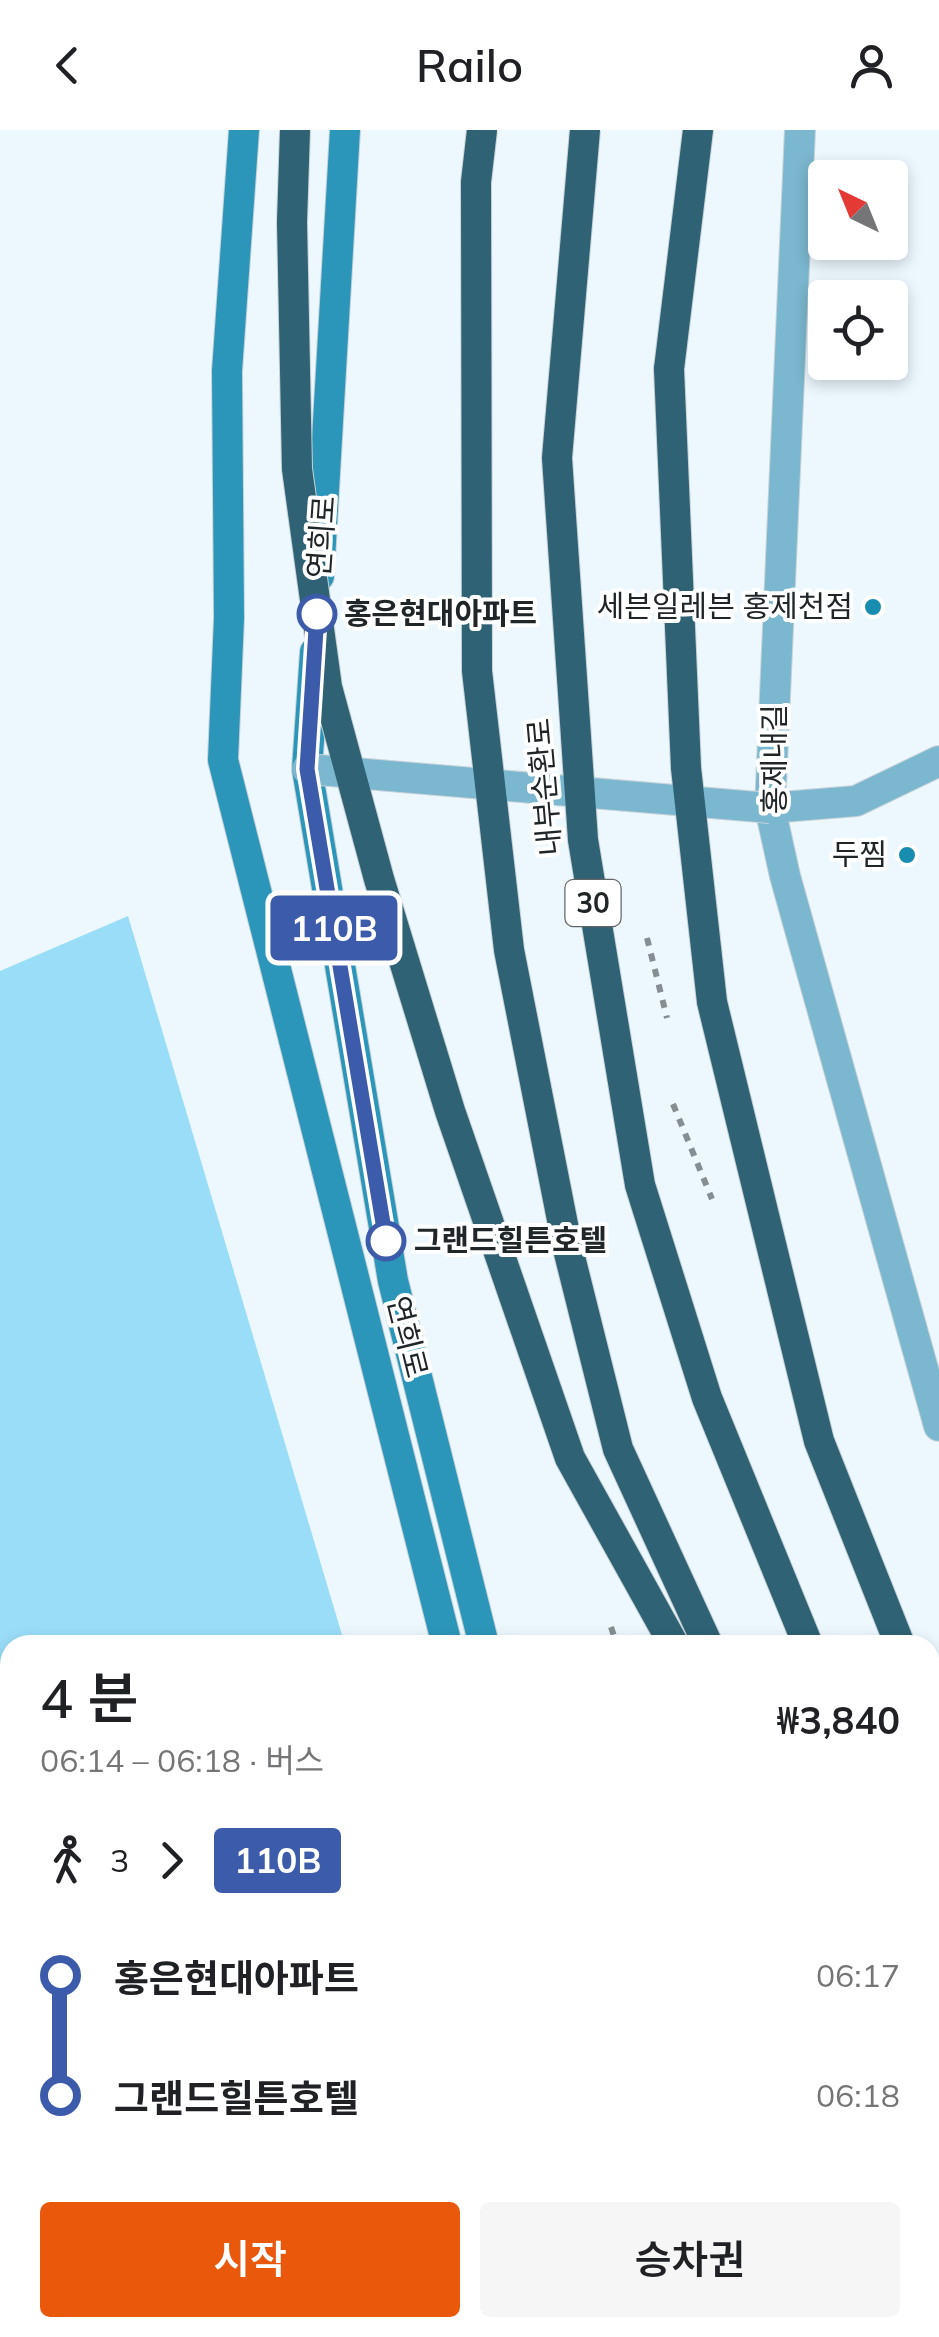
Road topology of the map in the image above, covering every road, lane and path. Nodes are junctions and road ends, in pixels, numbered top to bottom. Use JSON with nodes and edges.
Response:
{"nodes":[{"id":1,"x":244,"y":130,"type":"edge"},
{"id":2,"x":295,"y":130,"type":"edge"},
{"id":3,"x":345,"y":130,"type":"edge"},
{"id":4,"x":482,"y":130,"type":"edge"},
{"id":5,"x":586,"y":130,"type":"edge"},
{"id":6,"x":698,"y":130,"type":"edge"},
{"id":7,"x":800,"y":130,"type":"edge"},
{"id":8,"x":939,"y":761,"type":"edge"},
{"id":9,"x":307,"y":769,"type":"junction"},
{"id":10,"x":770,"y":808,"type":"junction"},
{"id":11,"x":939,"y":1426,"type":"edge"},
{"id":12,"x":445,"y":1635,"type":"edge"},
{"id":13,"x":482,"y":1635,"type":"edge"},
{"id":14,"x":668,"y":1635,"type":"edge"},
{"id":15,"x":703,"y":1635,"type":"edge"},
{"id":16,"x":804,"y":1635,"type":"edge"},
{"id":17,"x":896,"y":1635,"type":"edge"}],
"edges":[{"from":1,"to":12,"type":"main road","name":"연희로"},
{"from":2,"to":14,"type":"highway","bridge":true},
{"from":3,"to":9,"type":"main road","name":"연희로"},
{"from":4,"to":15,"type":"highway","name":"내부순환로","bridge":true},
{"from":5,"to":16,"type":"highway","name":"내부순환로","number":"30","bridge":true},
{"from":6,"to":17,"type":"highway","bridge":true},
{"from":7,"to":10,"type":"street","name":"홍제내길"},
{"from":8,"to":10,"type":"street"},
{"from":9,"to":10,"type":"street","bridge":true},
{"from":9,"to":13,"type":"main road","name":"연희로"},
{"from":10,"to":11,"type":"street","name":"홍제내길"}]}
